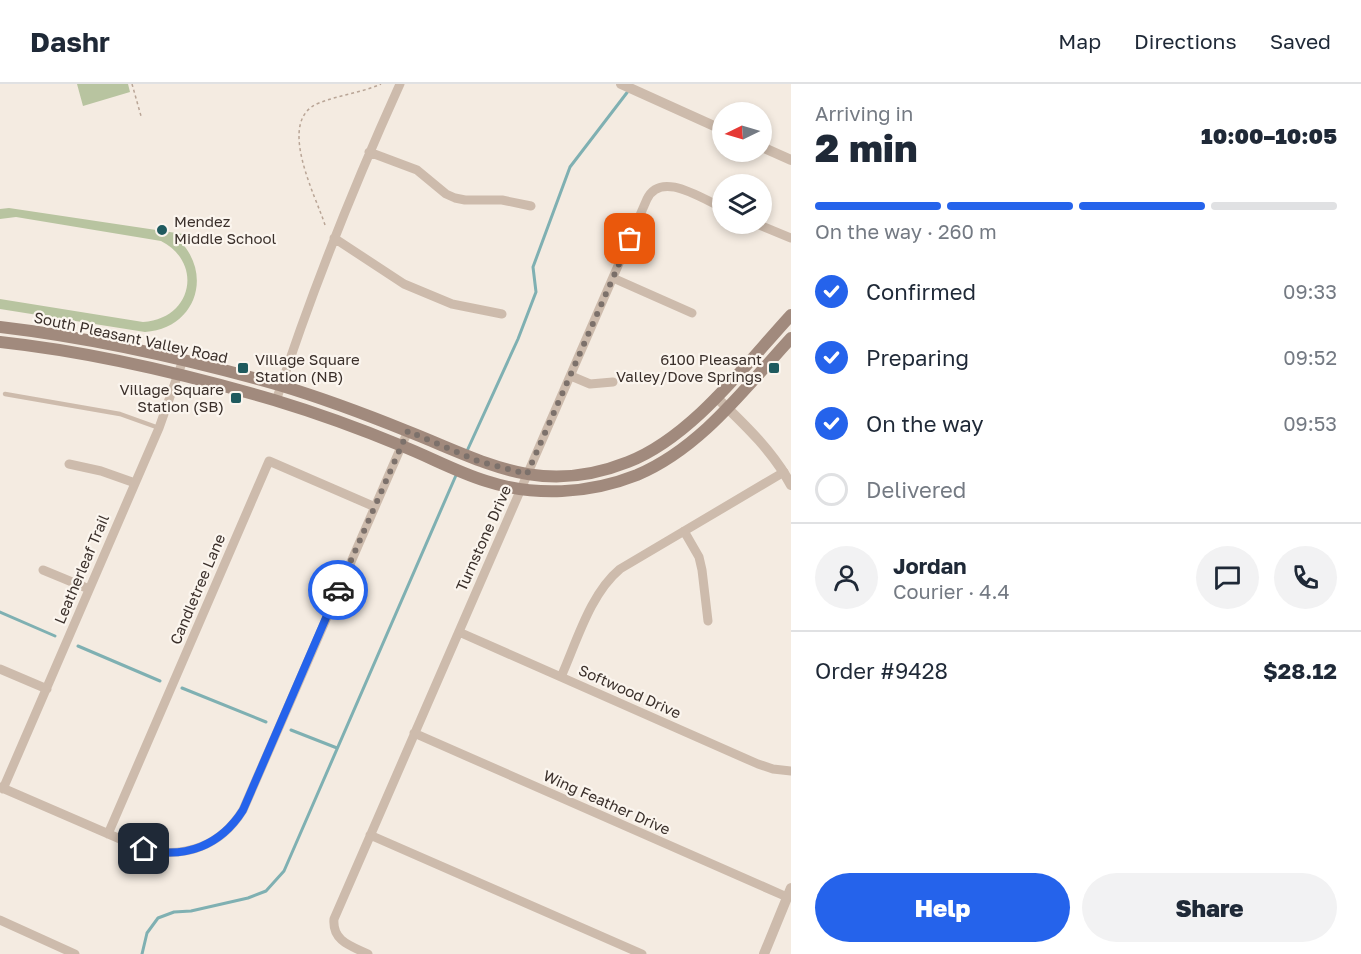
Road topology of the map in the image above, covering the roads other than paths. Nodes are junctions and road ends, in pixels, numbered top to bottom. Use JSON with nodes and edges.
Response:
{"nodes":[{"id":1,"x":400,"y":84,"type":"edge"},
{"id":2,"x":621,"y":84,"type":"edge"},
{"id":3,"x":712,"y":125,"type":"edge"},
{"id":4,"x":772,"y":151,"type":"edge"},
{"id":5,"x":369,"y":152,"type":"junction"},
{"id":6,"x":791,"y":160,"type":"edge"},
{"id":7,"x":712,"y":203,"type":"edge"},
{"id":8,"x":531,"y":206,"type":"dead end"},
{"id":9,"x":772,"y":230,"type":"edge"},
{"id":10,"x":334,"y":238,"type":"junction"},
{"id":11,"x":791,"y":238,"type":"edge"},
{"id":12,"x":613,"y":278,"type":"junction"},
{"id":13,"x":692,"y":313,"type":"dead end"},
{"id":14,"x":502,"y":314,"type":"dead end"},
{"id":15,"x":791,"y":315,"type":"edge"},
{"id":16,"x":0,"y":327,"type":"edge"},
{"id":17,"x":791,"y":338,"type":"edge"},
{"id":18,"x":0,"y":342,"type":"edge"},
{"id":19,"x":183,"y":360,"type":"junction"},
{"id":20,"x":178,"y":375,"type":"junction"},
{"id":21,"x":571,"y":376,"type":"junction"},
{"id":22,"x":613,"y":382,"type":"dead end"},
{"id":23,"x":281,"y":386,"type":"junction"},
{"id":24,"x":5,"y":394,"type":"dead end"},
{"id":25,"x":716,"y":397,"type":"junction"},
{"id":26,"x":276,"y":401,"type":"junction"},
{"id":27,"x":727,"y":407,"type":"junction"},
{"id":28,"x":159,"y":428,"type":"junction"},
{"id":29,"x":408,"y":431,"type":"junction"},
{"id":30,"x":401,"y":445,"type":"junction"},
{"id":31,"x":69,"y":464,"type":"dead end"},
{"id":32,"x":784,"y":472,"type":"junction"},
{"id":33,"x":527,"y":474,"type":"junction"},
{"id":34,"x":135,"y":483,"type":"junction"},
{"id":35,"x":791,"y":485,"type":"edge"},
{"id":36,"x":521,"y":489,"type":"junction"},
{"id":37,"x":375,"y":507,"type":"junction"},
{"id":38,"x":684,"y":531,"type":"junction"},
{"id":39,"x":43,"y":570,"type":"dead end"},
{"id":40,"x":89,"y":589,"type":"junction"},
{"id":41,"x":708,"y":621,"type":"dead end"},
{"id":42,"x":459,"y":632,"type":"junction"},
{"id":43,"x":0,"y":669,"type":"edge"},
{"id":44,"x":561,"y":677,"type":"junction"},
{"id":45,"x":47,"y":689,"type":"junction"},
{"id":46,"x":414,"y":733,"type":"junction"},
{"id":47,"x":791,"y":771,"type":"edge"},
{"id":48,"x":1,"y":788,"type":"edge"},
{"id":49,"x":108,"y":834,"type":"junction"},
{"id":50,"x":370,"y":835,"type":"junction"},
{"id":51,"x":789,"y":892,"type":"edge"},
{"id":52,"x":0,"y":920,"type":"edge"},
{"id":53,"x":54,"y":944,"type":"junction"},
{"id":54,"x":49,"y":954,"type":"edge"},
{"id":55,"x":75,"y":954,"type":"edge"},
{"id":56,"x":368,"y":954,"type":"edge"},
{"id":57,"x":642,"y":954,"type":"edge"},
{"id":58,"x":764,"y":954,"type":"edge"}],
"edges":[{"from":1,"to":5,"type":"street"},
{"from":2,"to":3,"type":"street"},
{"from":4,"to":6,"type":"street"},
{"from":5,"to":8,"type":"street"},
{"from":5,"to":10,"type":"street"},
{"from":7,"to":12,"type":"street","name":"Turnstone Drive"},
{"from":9,"to":11,"type":"street"},
{"from":10,"to":14,"type":"street"},
{"from":10,"to":23,"type":"street"},
{"from":12,"to":13,"type":"street"},
{"from":12,"to":21,"type":"street","name":"Turnstone Drive"},
{"from":15,"to":25,"type":"main road","name":"South Pleasant Valley Road"},
{"from":16,"to":19,"type":"main road","name":"South Pleasant Valley Road"},
{"from":17,"to":27,"type":"main road","name":"South Pleasant Valley Road"},
{"from":18,"to":20,"type":"main road","name":"South Pleasant Valley Road"},
{"from":19,"to":20,"type":"street","name":"Leatherleaf Trail"},
{"from":19,"to":23,"type":"main road","name":"South Pleasant Valley Road"},
{"from":20,"to":26,"type":"main road","name":"South Pleasant Valley Road"},
{"from":20,"to":28,"type":"street","name":"Leatherleaf Trail"},
{"from":21,"to":22,"type":"street"},
{"from":21,"to":33,"type":"street","name":"Turnstone Drive"},
{"from":23,"to":26,"type":"street"},
{"from":23,"to":29,"type":"main road","name":"South Pleasant Valley Road"},
{"from":24,"to":28,"type":"lane"},
{"from":25,"to":27,"type":"street"},
{"from":25,"to":33,"type":"main road","name":"South Pleasant Valley Road"},
{"from":26,"to":30,"type":"main road","name":"South Pleasant Valley Road"},
{"from":27,"to":32,"type":"street"},
{"from":27,"to":36,"type":"main road","name":"South Pleasant Valley Road"},
{"from":28,"to":34,"type":"street","name":"Leatherleaf Trail"},
{"from":29,"to":30,"type":"street"},
{"from":29,"to":33,"type":"main road","name":"South Pleasant Valley Road"},
{"from":30,"to":36,"type":"main road","name":"South Pleasant Valley Road"},
{"from":30,"to":37,"type":"street"},
{"from":31,"to":34,"type":"street"},
{"from":32,"to":35,"type":"street"},
{"from":32,"to":38,"type":"street"},
{"from":33,"to":36,"type":"street","name":"Turnstone Drive"},
{"from":34,"to":40,"type":"street","name":"Leatherleaf Trail"},
{"from":36,"to":42,"type":"street","name":"Turnstone Drive"},
{"from":37,"to":49,"type":"street"},
{"from":37,"to":49,"type":"street","name":"Candletree Lane"},
{"from":38,"to":41,"type":"street"},
{"from":38,"to":44,"type":"street"},
{"from":39,"to":40,"type":"street"},
{"from":40,"to":45,"type":"street","name":"Leatherleaf Trail"},
{"from":42,"to":44,"type":"street","name":"Softwood Drive"},
{"from":42,"to":46,"type":"street","name":"Turnstone Drive"},
{"from":43,"to":45,"type":"street"},
{"from":44,"to":47,"type":"street","name":"Softwood Drive"},
{"from":45,"to":48,"type":"street","name":"Leatherleaf Trail"},
{"from":46,"to":50,"type":"street","name":"Turnstone Drive"},
{"from":46,"to":51,"type":"street","name":"Wing Feather Drive"},
{"from":48,"to":49,"type":"street"},
{"from":50,"to":56,"type":"street","name":"Turnstone Drive"},
{"from":50,"to":57,"type":"street"},
{"from":51,"to":58,"type":"street"},
{"from":52,"to":53,"type":"street"},
{"from":53,"to":54,"type":"street"},
{"from":53,"to":55,"type":"street"}]}
